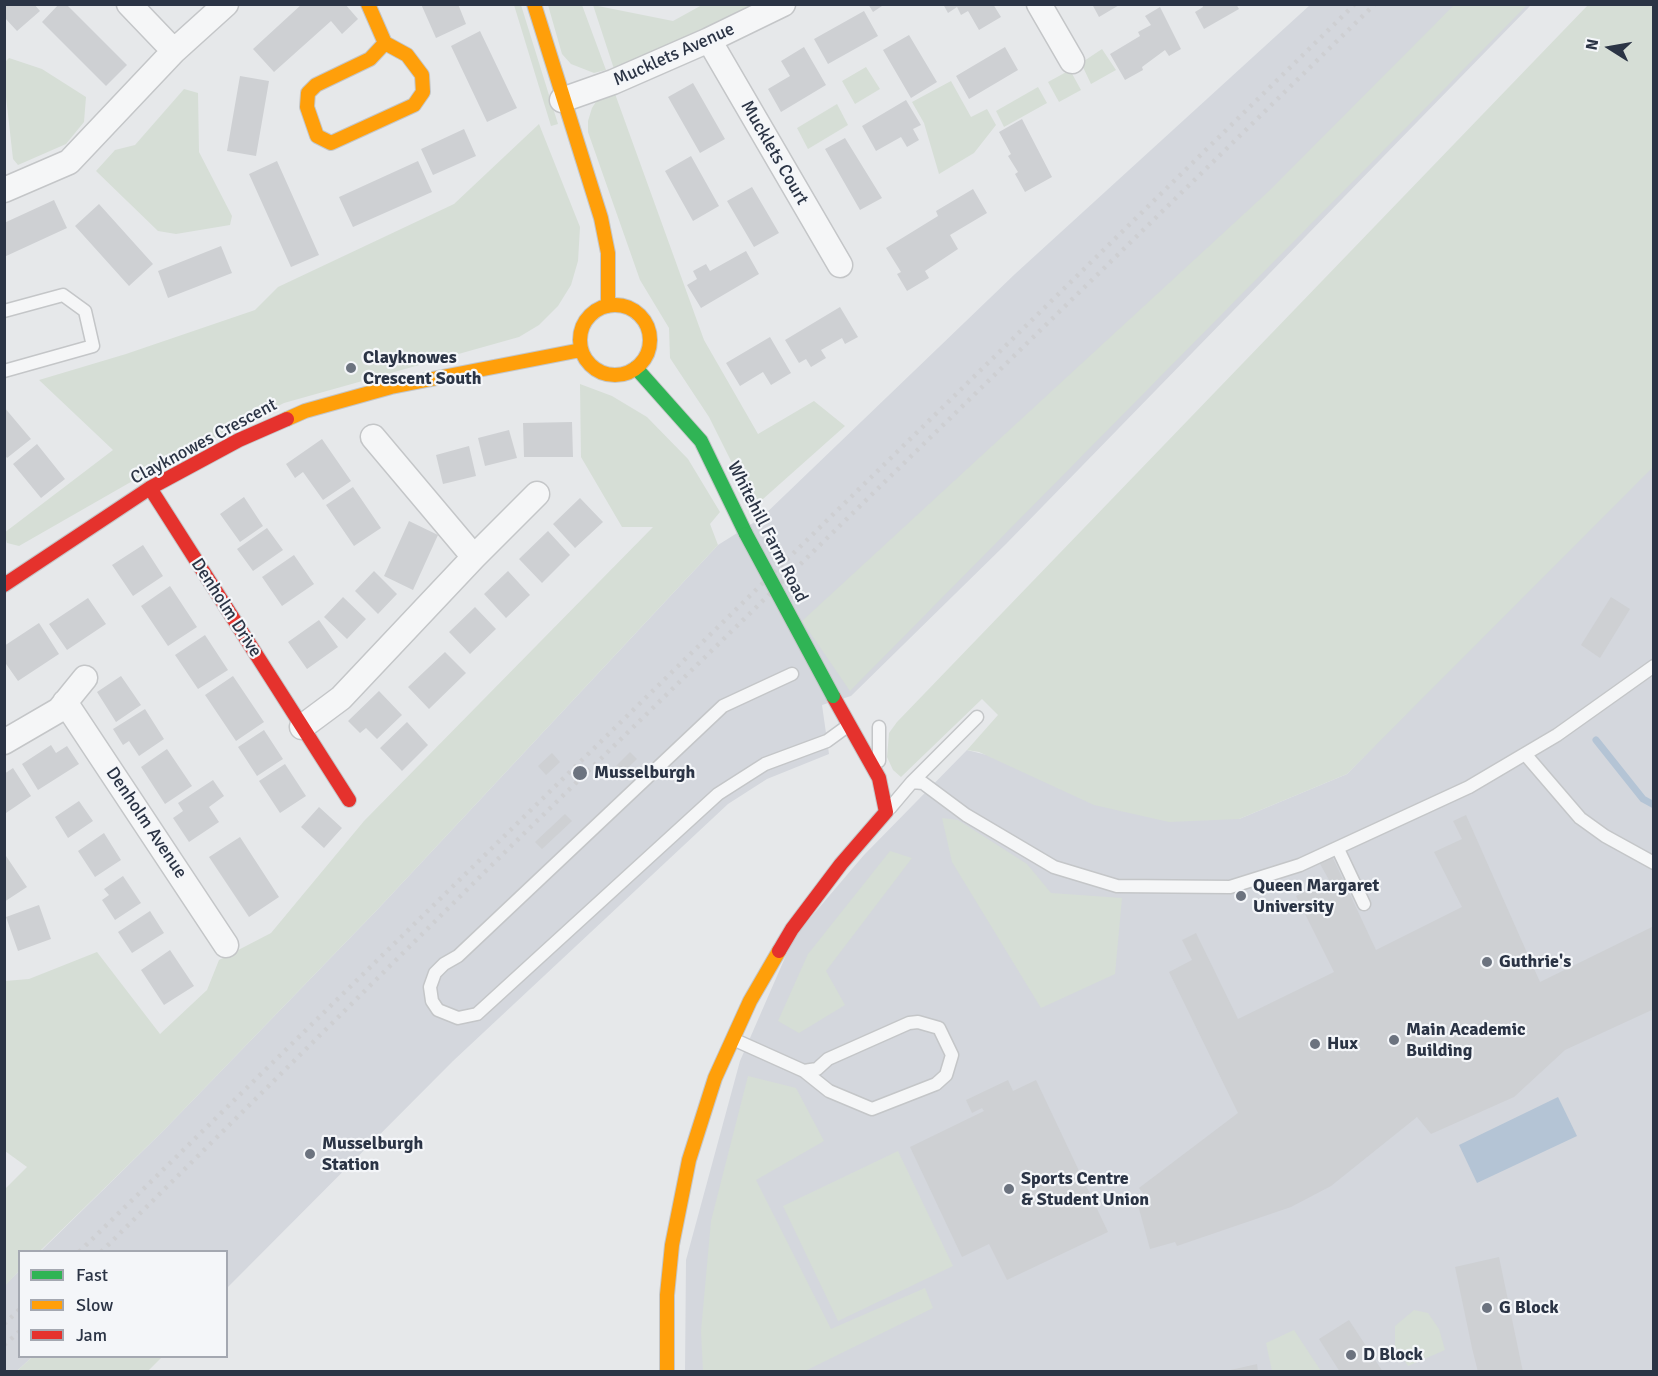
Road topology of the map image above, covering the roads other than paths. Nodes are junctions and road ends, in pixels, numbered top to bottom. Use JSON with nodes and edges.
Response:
{"nodes":[{"id":1,"x":129,"y":4,"type":"edge"},
{"id":2,"x":226,"y":4,"type":"edge"},
{"id":3,"x":368,"y":4,"type":"edge"},
{"id":4,"x":534,"y":4,"type":"edge"},
{"id":5,"x":783,"y":4,"type":"edge"},
{"id":6,"x":1039,"y":4,"type":"edge"},
{"id":7,"x":709,"y":40,"type":"junction"},
{"id":8,"x":385,"y":43,"type":"junction"},
{"id":9,"x":174,"y":51,"type":"junction"},
{"id":10,"x":1072,"y":61,"type":"dead end"},
{"id":11,"x":562,"y":100,"type":"junction"},
{"id":12,"x":4,"y":190,"type":"edge"},
{"id":13,"x":840,"y":265,"type":"dead end"},
{"id":14,"x":608,"y":306,"type":"junction"},
{"id":15,"x":4,"y":311,"type":"edge"},
{"id":16,"x":581,"y":350,"type":"junction"},
{"id":17,"x":636,"y":368,"type":"junction"},
{"id":18,"x":4,"y":372,"type":"edge"},
{"id":19,"x":373,"y":437,"type":"dead end"},
{"id":20,"x":150,"y":488,"type":"junction"},
{"id":21,"x":537,"y":494,"type":"dead end"},
{"id":22,"x":474,"y":557,"type":"junction"},
{"id":23,"x":4,"y":585,"type":"edge"},
{"id":24,"x":1653,"y":666,"type":"edge"},
{"id":25,"x":792,"y":674,"type":"dead end"},
{"id":26,"x":86,"y":678,"type":"dead end"},
{"id":27,"x":65,"y":702,"type":"junction"},
{"id":28,"x":977,"y":717,"type":"dead end"},
{"id":29,"x":850,"y":724,"type":"junction"},
{"id":30,"x":302,"y":727,"type":"junction"},
{"id":31,"x":879,"y":727,"type":"dead end"},
{"id":32,"x":4,"y":742,"type":"edge"},
{"id":33,"x":1525,"y":754,"type":"junction"},
{"id":34,"x":879,"y":778,"type":"junction"},
{"id":35,"x":912,"y":782,"type":"junction"},
{"id":36,"x":349,"y":800,"type":"dead end"},
{"id":37,"x":886,"y":812,"type":"junction"},
{"id":38,"x":1338,"y":849,"type":"junction"},
{"id":39,"x":1653,"y":863,"type":"edge"},
{"id":40,"x":1364,"y":904,"type":"dead end"},
{"id":41,"x":226,"y":945,"type":"dead end"},
{"id":42,"x":731,"y":1038,"type":"junction"},
{"id":43,"x":804,"y":1071,"type":"junction"},
{"id":44,"x":667,"y":1371,"type":"edge"}],
"edges":[{"from":1,"to":9,"type":"street"},
{"from":2,"to":9,"type":"street"},
{"from":3,"to":8,"type":"street"},
{"from":4,"to":11,"type":"street"},
{"from":5,"to":7,"type":"street","name":"Mucklets Avenue"},
{"from":6,"to":10,"type":"street"},
{"from":7,"to":11,"type":"street","name":"Mucklets Avenue"},
{"from":7,"to":13,"type":"street","name":"Mucklets Court"},
{"from":8,"to":8,"type":"street"},
{"from":9,"to":12,"type":"street"},
{"from":11,"to":14,"type":"street"},
{"from":14,"to":16,"type":"street"},
{"from":14,"to":17,"type":"street"},
{"from":15,"to":18,"type":"lane"},
{"from":16,"to":17,"type":"street"},
{"from":16,"to":20,"type":"street","name":"Clayknowes Crescent"},
{"from":17,"to":29,"type":"street","name":"Whitehill Farm Road","bridge":true},
{"from":19,"to":22,"type":"street"},
{"from":20,"to":23,"type":"street","name":"Clayknowes Crescent"},
{"from":20,"to":30,"type":"street","name":"Denholm Drive"},
{"from":21,"to":22,"type":"street"},
{"from":22,"to":30,"type":"street"},
{"from":24,"to":33,"type":"lane"},
{"from":25,"to":29,"type":"lane"},
{"from":26,"to":27,"type":"street"},
{"from":27,"to":32,"type":"street"},
{"from":27,"to":41,"type":"street","name":"Denholm Avenue"},
{"from":28,"to":35,"type":"lane"},
{"from":29,"to":34,"type":"street","name":"Whitehill Farm Road"},
{"from":30,"to":36,"type":"street","name":"Denholm Drive"},
{"from":31,"to":34,"type":"lane"},
{"from":33,"to":38,"type":"lane"},
{"from":33,"to":39,"type":"lane"},
{"from":34,"to":37,"type":"street","name":"Whitehill Farm Road"},
{"from":35,"to":37,"type":"lane"},
{"from":35,"to":38,"type":"lane"},
{"from":37,"to":42,"type":"street"},
{"from":38,"to":40,"type":"lane"},
{"from":42,"to":43,"type":"lane"},
{"from":42,"to":44,"type":"street"},
{"from":43,"to":43,"type":"lane"}]}
